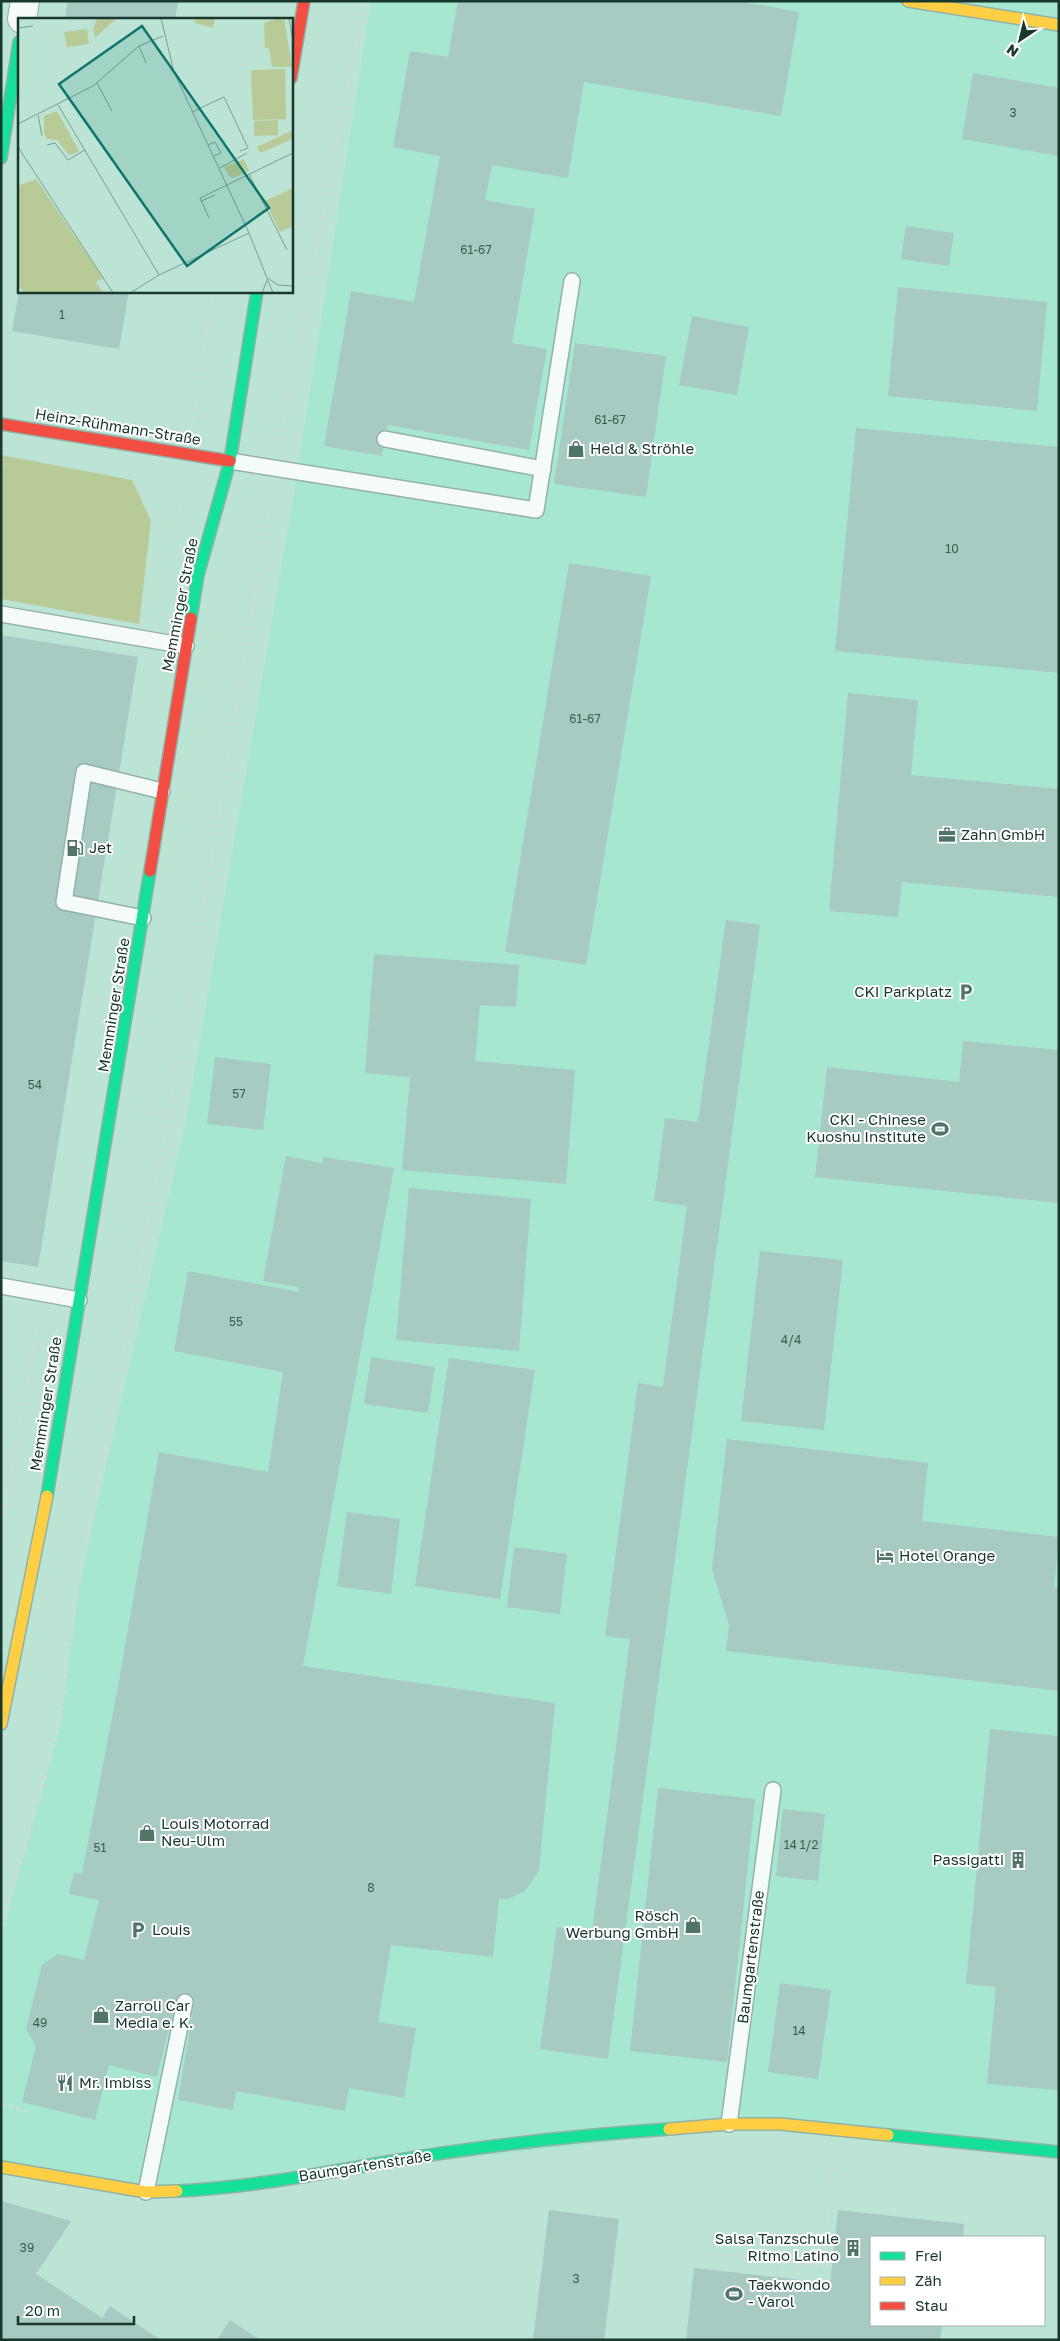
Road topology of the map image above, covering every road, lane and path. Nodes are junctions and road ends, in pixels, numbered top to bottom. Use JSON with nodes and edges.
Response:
{"nodes":[{"id":1,"x":25,"y":1,"type":"edge"},
{"id":2,"x":258,"y":1,"type":"edge"},
{"id":3,"x":304,"y":1,"type":"edge"},
{"id":4,"x":364,"y":1,"type":"edge"},
{"id":5,"x":908,"y":1,"type":"edge"},
{"id":6,"x":22,"y":18,"type":"edge"},
{"id":7,"x":255,"y":18,"type":"edge"},
{"id":8,"x":1059,"y":25,"type":"edge"},
{"id":9,"x":18,"y":48,"type":"edge"},
{"id":10,"x":292,"y":72,"type":"edge"},
{"id":11,"x":1,"y":158,"type":"edge"},
{"id":12,"x":572,"y":281,"type":"dead end"},
{"id":13,"x":257,"y":292,"type":"edge"},
{"id":14,"x":1,"y":424,"type":"edge"},
{"id":15,"x":385,"y":439,"type":"dead end"},
{"id":16,"x":230,"y":461,"type":"junction"},
{"id":17,"x":275,"y":468,"type":"junction"},
{"id":18,"x":543,"y":469,"type":"junction"},
{"id":19,"x":1,"y":614,"type":"edge"},
{"id":20,"x":186,"y":646,"type":"junction"},
{"id":21,"x":162,"y":791,"type":"junction"},
{"id":22,"x":142,"y":918,"type":"junction"},
{"id":23,"x":1,"y":1286,"type":"edge"},
{"id":24,"x":79,"y":1300,"type":"junction"},
{"id":25,"x":1,"y":1724,"type":"edge"},
{"id":26,"x":773,"y":1790,"type":"dead end"},
{"id":27,"x":1,"y":1934,"type":"edge"},
{"id":28,"x":185,"y":2002,"type":"dead end"},
{"id":29,"x":1,"y":2104,"type":"edge"},
{"id":30,"x":27,"y":2111,"type":"dead end"},
{"id":31,"x":729,"y":2124,"type":"junction"},
{"id":32,"x":836,"y":2130,"type":"junction"},
{"id":33,"x":1059,"y":2152,"type":"edge"},
{"id":34,"x":1,"y":2167,"type":"edge"},
{"id":35,"x":146,"y":2192,"type":"junction"},
{"id":36,"x":703,"y":2252,"type":"dead end"},
{"id":37,"x":824,"y":2258,"type":"junction"},
{"id":38,"x":832,"y":2259,"type":"dead end"},
{"id":39,"x":783,"y":2262,"type":"junction"},
{"id":40,"x":798,"y":2263,"type":"junction"},
{"id":41,"x":781,"y":2278,"type":"dead end"},
{"id":42,"x":796,"y":2279,"type":"dead end"}],
"edges":[{"from":1,"to":6,"type":"street"},
{"from":2,"to":7,"type":"path"},
{"from":3,"to":10,"type":"street"},
{"from":4,"to":17,"type":"path"},
{"from":5,"to":8,"type":"street"},
{"from":9,"to":11,"type":"street"},
{"from":12,"to":18,"type":"lane"},
{"from":13,"to":16,"type":"street","name":"Memminger Straße"},
{"from":14,"to":16,"type":"street","name":"Heinz-Rühmann-Straße"},
{"from":15,"to":18,"type":"lane"},
{"from":16,"to":17,"type":"lane"},
{"from":16,"to":20,"type":"street","name":"Memminger Straße"},
{"from":17,"to":18,"type":"lane"},
{"from":17,"to":27,"type":"path"},
{"from":19,"to":20,"type":"lane"},
{"from":20,"to":21,"type":"street","name":"Memminger Straße"},
{"from":21,"to":22,"type":"street","name":"Memminger Straße"},
{"from":21,"to":22,"type":"lane"},
{"from":22,"to":24,"type":"street","name":"Memminger Straße"},
{"from":23,"to":24,"type":"lane"},
{"from":24,"to":25,"type":"street","name":"Memminger Straße"},
{"from":26,"to":31,"type":"lane","name":"Baumgartenstraße"},
{"from":28,"to":35,"type":"lane"},
{"from":29,"to":30,"type":"path"},
{"from":31,"to":32,"type":"street","name":"Baumgartenstraße"},
{"from":31,"to":35,"type":"street","name":"Baumgartenstraße"},
{"from":32,"to":33,"type":"street","name":"Baumgartenstraße"},
{"from":32,"to":37,"type":"path"},
{"from":34,"to":35,"type":"street","name":"Baumgartenstraße"},
{"from":36,"to":39,"type":"path"},
{"from":37,"to":38,"type":"path"},
{"from":37,"to":40,"type":"path"},
{"from":39,"to":40,"type":"path"},
{"from":39,"to":41,"type":"path"},
{"from":40,"to":42,"type":"path"}]}
